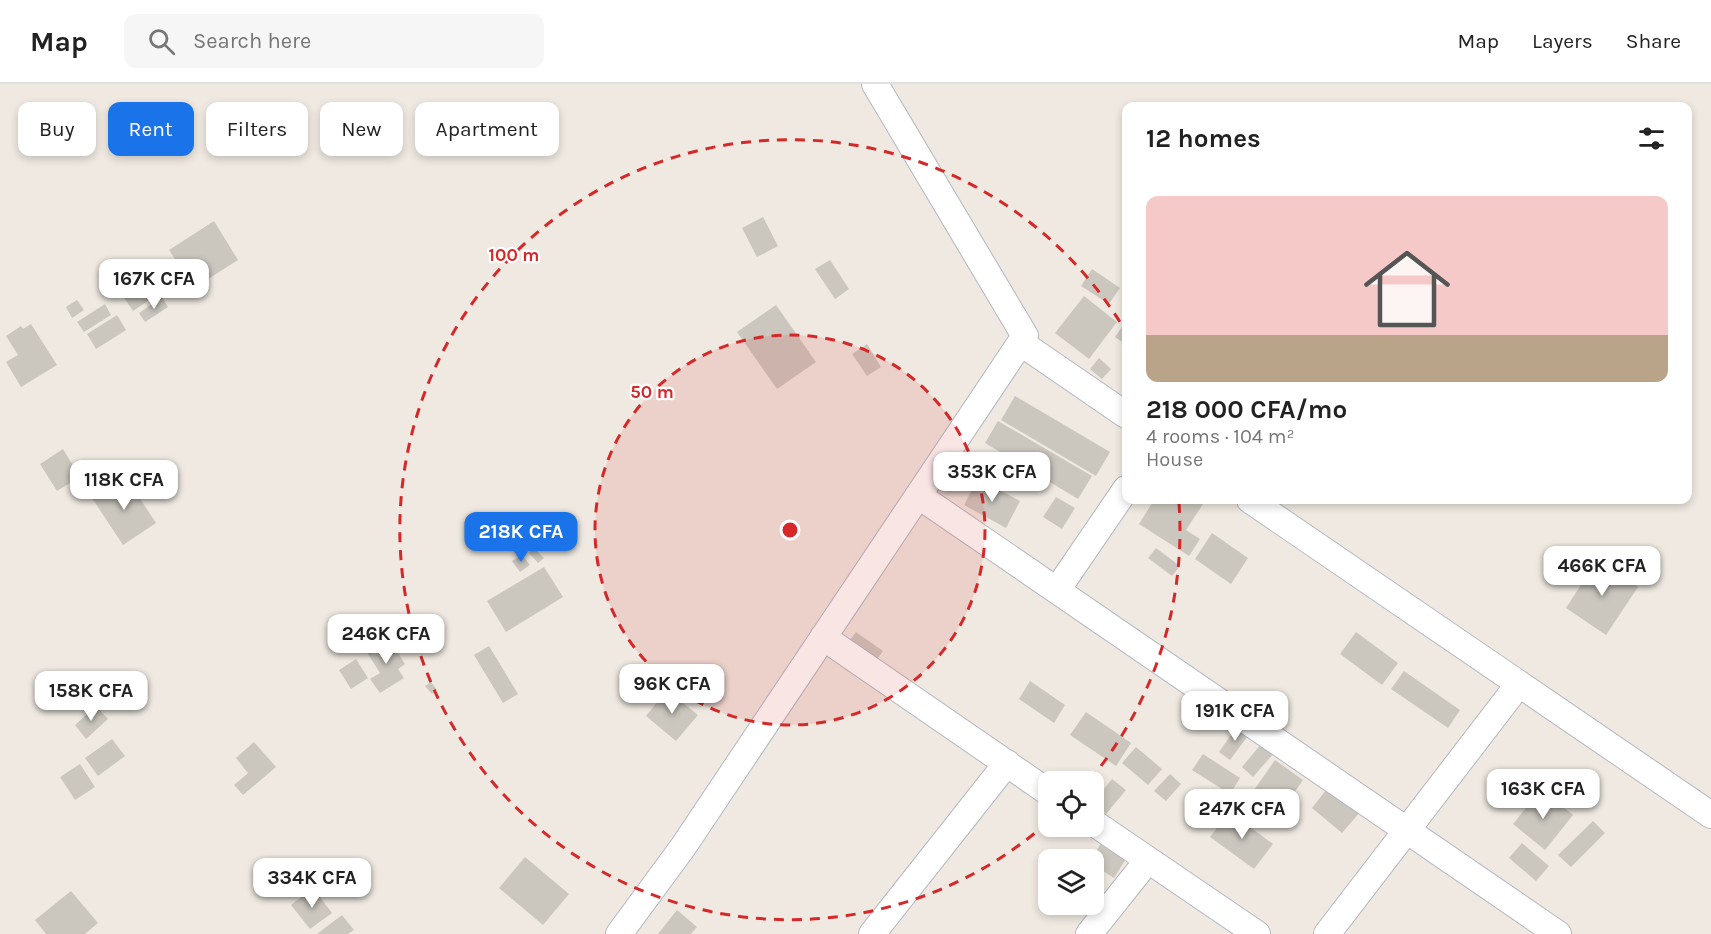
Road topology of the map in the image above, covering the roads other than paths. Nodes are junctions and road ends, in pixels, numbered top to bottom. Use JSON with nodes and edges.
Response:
{"nodes":[{"id":1,"x":875,"y":84,"type":"edge"},
{"id":2,"x":1021,"y":343,"type":"junction"},
{"id":3,"x":1122,"y":412,"type":"edge"},
{"id":4,"x":1122,"y":495,"type":"edge"},
{"id":5,"x":919,"y":496,"type":"junction"},
{"id":6,"x":1256,"y":504,"type":"edge"},
{"id":7,"x":1056,"y":591,"type":"junction"},
{"id":8,"x":823,"y":637,"type":"junction"},
{"id":9,"x":1519,"y":684,"type":"junction"},
{"id":10,"x":1007,"y":763,"type":"junction"},
{"id":11,"x":1038,"y":785,"type":"edge"},
{"id":12,"x":1711,"y":815,"type":"edge"},
{"id":13,"x":1104,"y":830,"type":"edge"},
{"id":14,"x":1407,"y":830,"type":"junction"},
{"id":15,"x":1148,"y":860,"type":"junction"},
{"id":16,"x":619,"y":934,"type":"edge"},
{"id":17,"x":872,"y":934,"type":"edge"},
{"id":18,"x":1089,"y":934,"type":"edge"},
{"id":19,"x":1257,"y":934,"type":"edge"},
{"id":20,"x":1327,"y":934,"type":"edge"},
{"id":21,"x":1558,"y":934,"type":"edge"}],
"edges":[{"from":1,"to":2,"type":"street"},
{"from":2,"to":3,"type":"street"},
{"from":2,"to":5,"type":"street"},
{"from":4,"to":7,"type":"street"},
{"from":5,"to":7,"type":"street"},
{"from":5,"to":8,"type":"street"},
{"from":6,"to":9,"type":"street"},
{"from":7,"to":14,"type":"street"},
{"from":8,"to":10,"type":"street"},
{"from":8,"to":16,"type":"street"},
{"from":9,"to":12,"type":"street"},
{"from":9,"to":14,"type":"street"},
{"from":10,"to":11,"type":"street"},
{"from":10,"to":17,"type":"street"},
{"from":13,"to":15,"type":"street"},
{"from":14,"to":20,"type":"street"},
{"from":14,"to":21,"type":"street"},
{"from":15,"to":18,"type":"street"},
{"from":15,"to":19,"type":"street"}]}
